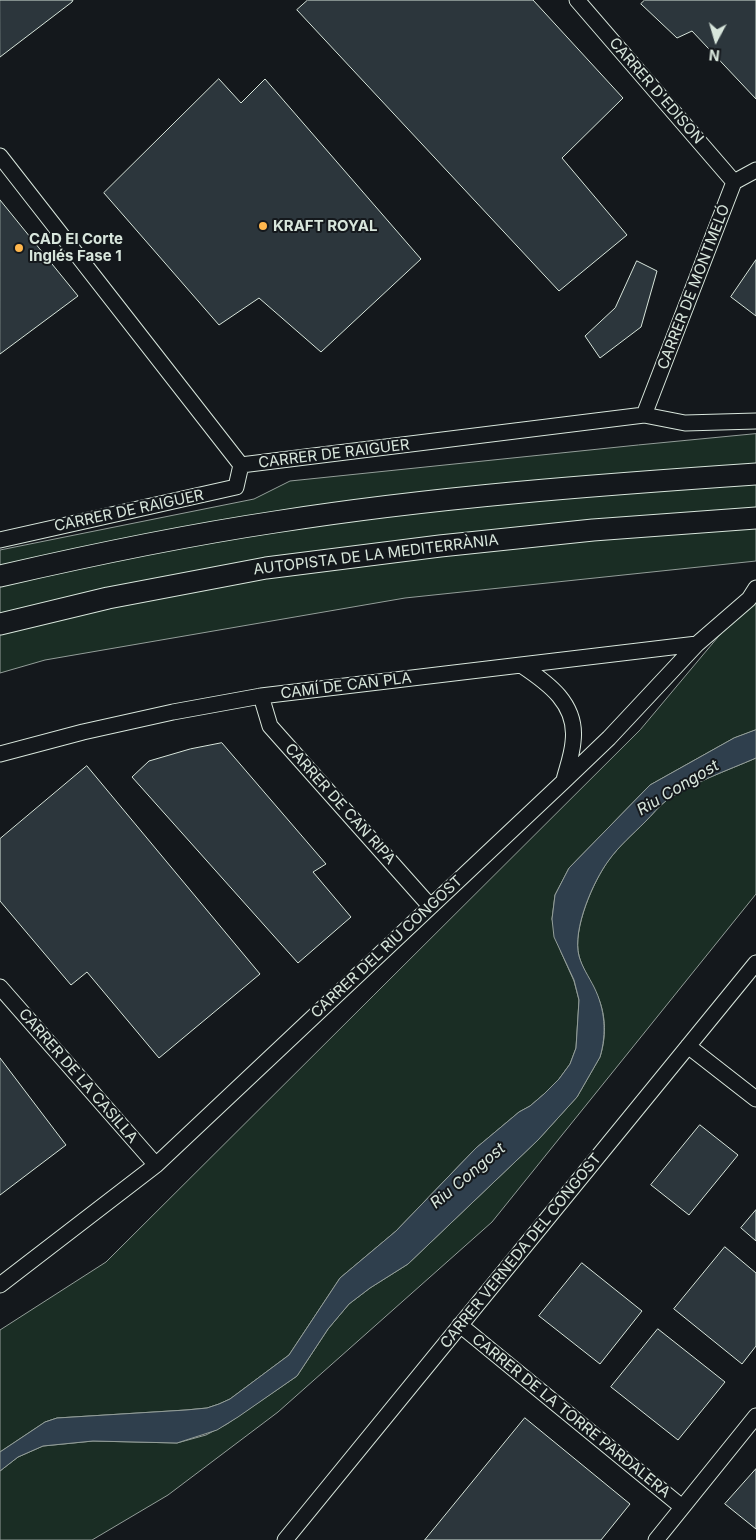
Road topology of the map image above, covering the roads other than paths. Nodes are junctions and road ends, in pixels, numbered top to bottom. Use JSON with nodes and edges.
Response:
{"nodes":[{"id":1,"x":577,"y":0,"type":"edge"},
{"id":2,"x":0,"y":156,"type":"edge"},
{"id":3,"x":756,"y":170,"type":"edge"},
{"id":4,"x":734,"y":182,"type":"junction"},
{"id":5,"x":644,"y":415,"type":"junction"},
{"id":6,"x":756,"y":421,"type":"edge"},
{"id":7,"x":241,"y":465,"type":"junction"},
{"id":8,"x":756,"y":474,"type":"edge"},
{"id":9,"x":754,"y":518,"type":"edge"},
{"id":10,"x":0,"y":540,"type":"edge"},
{"id":11,"x":0,"y":576,"type":"edge"},
{"id":12,"x":756,"y":588,"type":"edge"},
{"id":13,"x":0,"y":624,"type":"edge"},
{"id":14,"x":697,"y":644,"type":"junction"},
{"id":15,"x":521,"y":665,"type":"junction"},
{"id":16,"x":262,"y":696,"type":"junction"},
{"id":17,"x":0,"y":754,"type":"edge"},
{"id":18,"x":564,"y":782,"type":"junction"},
{"id":19,"x":430,"y":906,"type":"junction"},
{"id":20,"x":756,"y":963,"type":"edge"},
{"id":21,"x":0,"y":987,"type":"edge"},
{"id":22,"x":688,"y":1046,"type":"junction"},
{"id":23,"x":756,"y":1099,"type":"edge"},
{"id":24,"x":156,"y":1165,"type":"junction"},
{"id":25,"x":0,"y":1285,"type":"edge"},
{"id":26,"x":460,"y":1325,"type":"junction"},
{"id":27,"x":756,"y":1416,"type":"edge"},
{"id":28,"x":682,"y":1507,"type":"junction"},
{"id":29,"x":285,"y":1540,"type":"edge"},
{"id":30,"x":656,"y":1540,"type":"edge"}],
"edges":[{"from":1,"to":4,"type":"street","name":"CARRER D'EDISON"},
{"from":2,"to":7,"type":"street","name":"CARRER DE RAIGUER"},
{"from":3,"to":4,"type":"street"},
{"from":4,"to":5,"type":"street","name":"CARRER DE MONTMELÓ"},
{"from":5,"to":6,"type":"street","name":"CARRER DE RAIGUER"},
{"from":5,"to":7,"type":"street","name":"CARRER DE RAIGUER"},
{"from":7,"to":10,"type":"street","name":"CARRER DE RAIGUER"},
{"from":8,"to":11,"type":"highway"},
{"from":9,"to":13,"type":"highway","name":"AUTOPISTA DE LA MEDITERRÀNIA"},
{"from":12,"to":14,"type":"street","name":"CARRER DEL RIU CONGOST"},
{"from":14,"to":15,"type":"street","name":"CAMÍ DE CAN PLA"},
{"from":14,"to":18,"type":"street","name":"CARRER DEL RIU CONGOST"},
{"from":15,"to":16,"type":"street","name":"CAMÍ DE CAN PLA"},
{"from":15,"to":18,"type":"street"},
{"from":16,"to":17,"type":"street","name":"CAMÍ DE CAN PLA"},
{"from":16,"to":19,"type":"street","name":"CARRER DE CAN RIPA"},
{"from":18,"to":19,"type":"street","name":"CARRER DEL RIU CONGOST"},
{"from":19,"to":24,"type":"street","name":"CARRER DEL RIU CONGOST"},
{"from":20,"to":22,"type":"street","name":"CARRER VERNEDA DEL CONGOST"},
{"from":21,"to":24,"type":"street","name":"CARRER DE LA CASILLA"},
{"from":22,"to":23,"type":"street"},
{"from":22,"to":26,"type":"street","name":"CARRER VERNEDA DEL CONGOST"},
{"from":24,"to":25,"type":"street","name":"CARRER DEL RIU CONGOST"},
{"from":26,"to":28,"type":"street","name":"CARRER DE LA TORRE PARDALERA"},
{"from":26,"to":29,"type":"street","name":"CARRER VERNEDA DEL CONGOST"},
{"from":27,"to":28,"type":"street"},
{"from":28,"to":30,"type":"street"}]}
